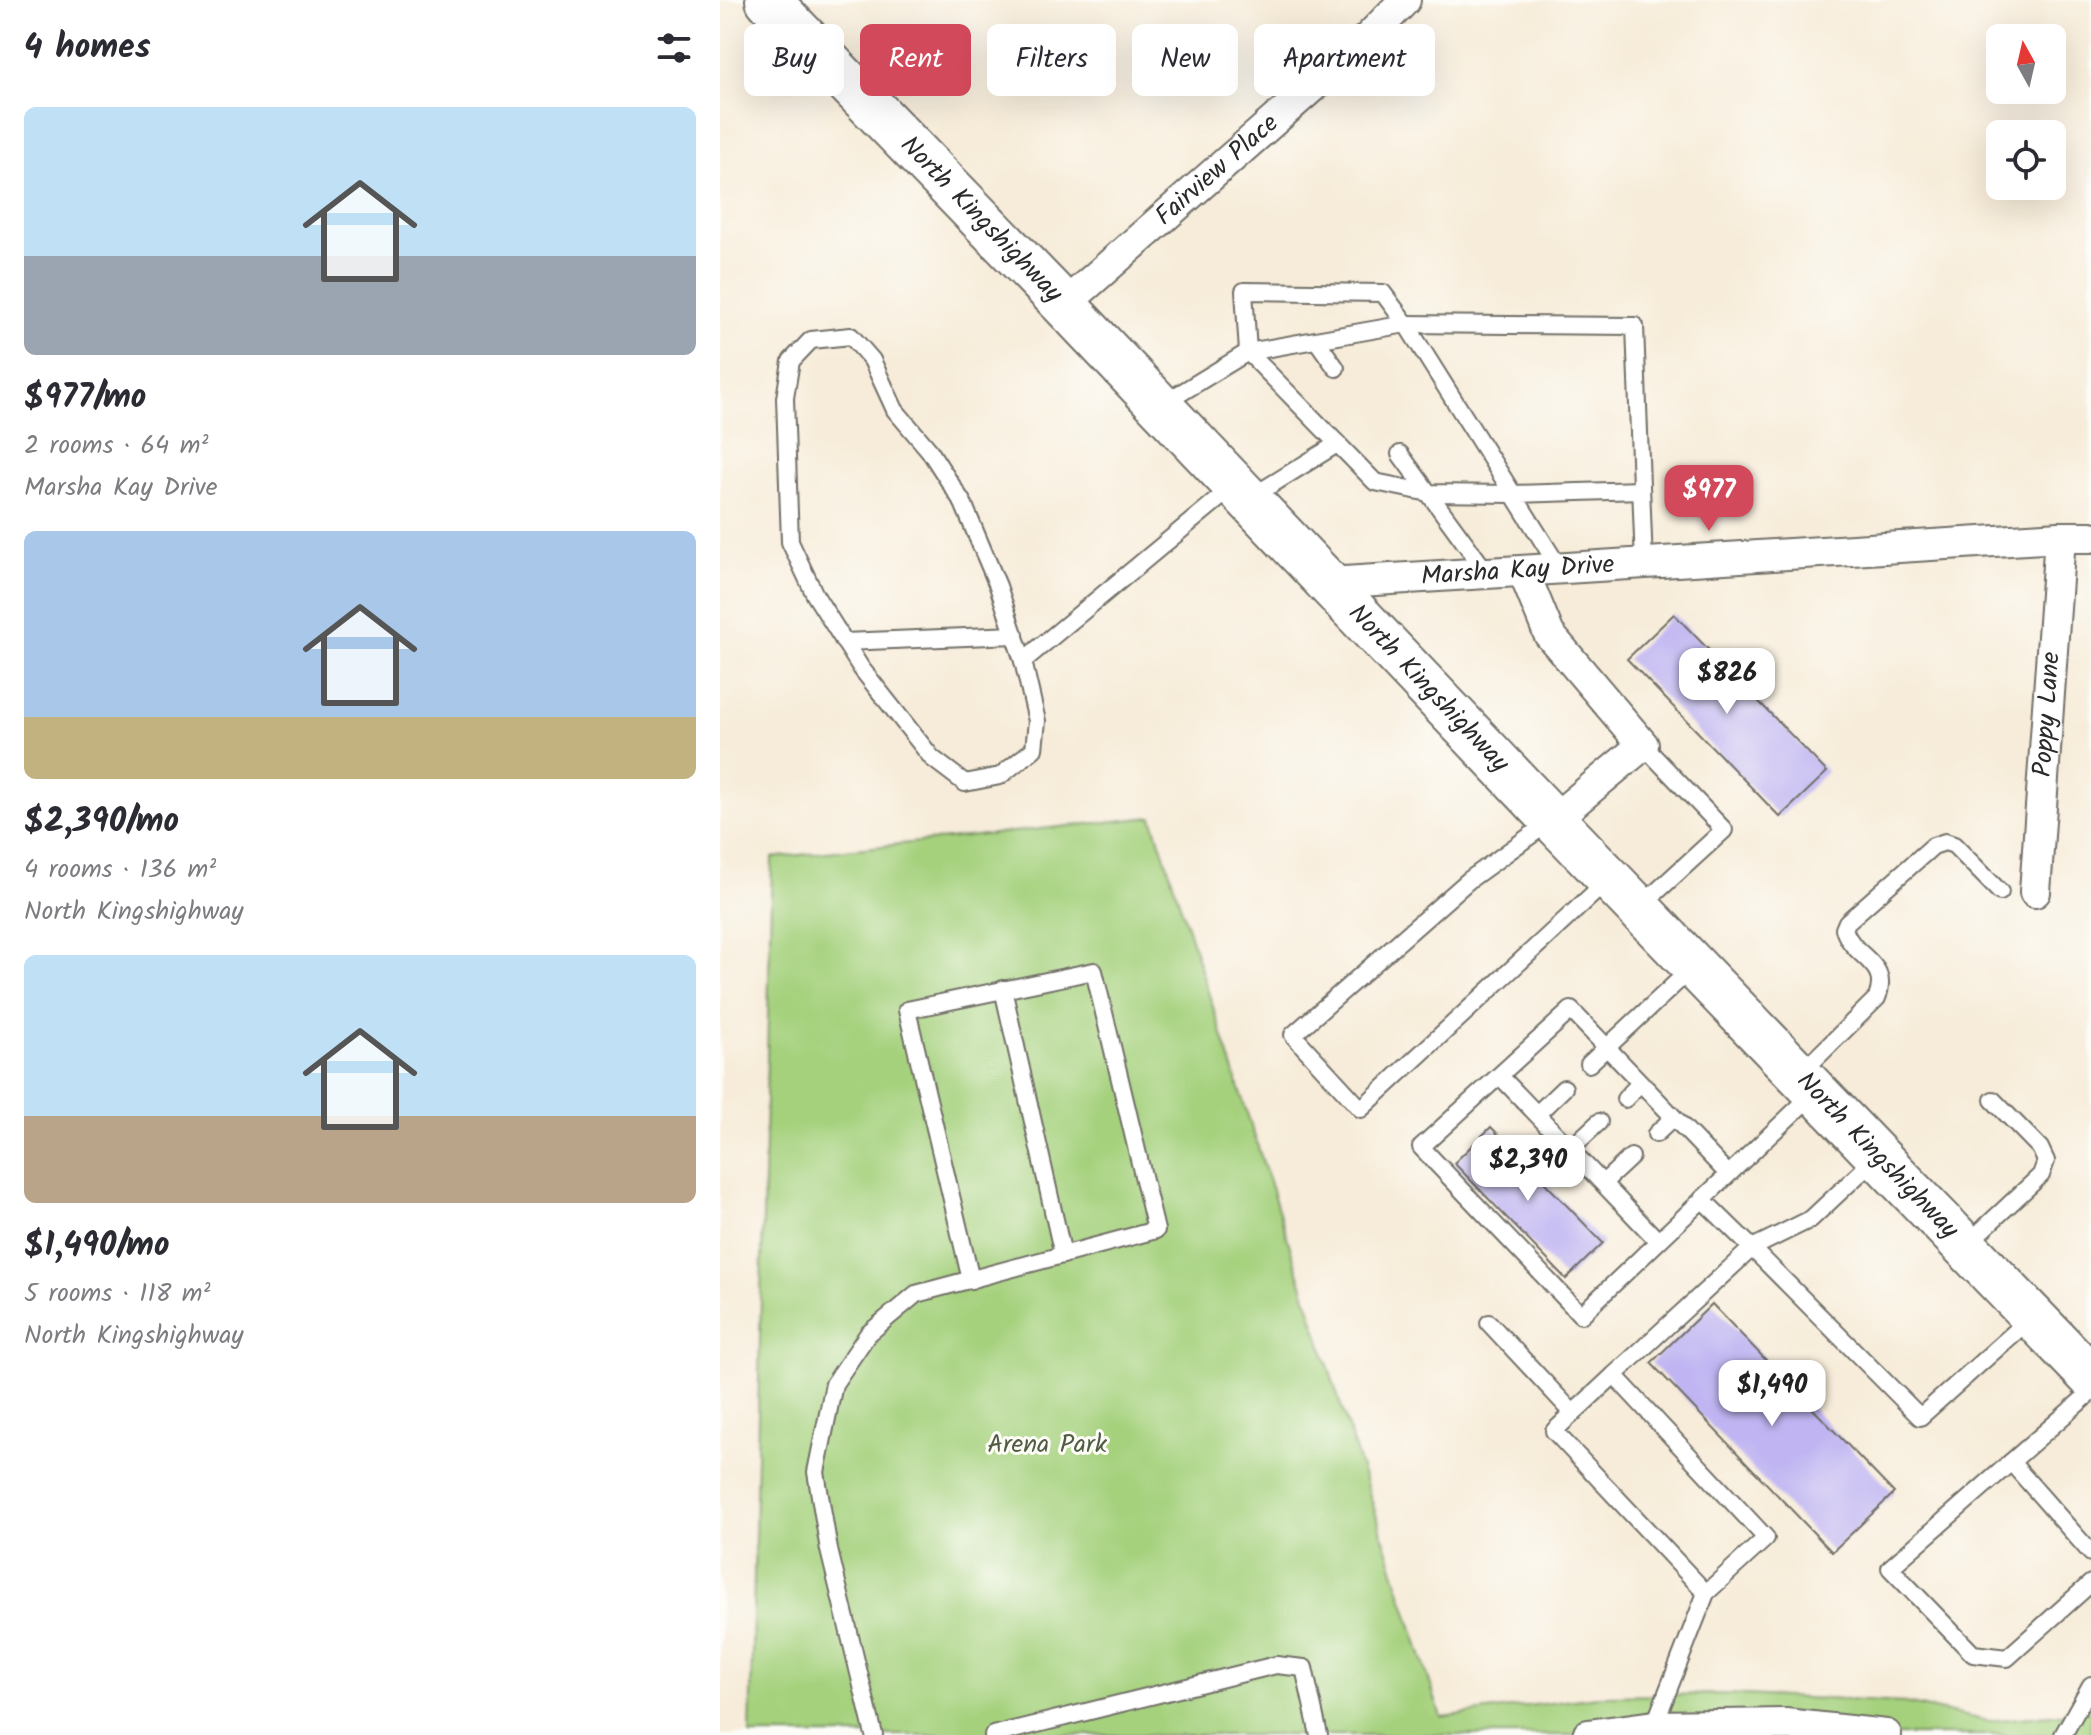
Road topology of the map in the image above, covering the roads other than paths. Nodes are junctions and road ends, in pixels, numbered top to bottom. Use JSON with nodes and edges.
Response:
{"nodes":[{"id":1,"x":768,"y":0,"type":"edge"},
{"id":2,"x":1405,"y":0,"type":"edge"},
{"id":3,"x":1064,"y":305,"type":"junction"},
{"id":4,"x":1406,"y":324,"type":"junction"},
{"id":5,"x":1317,"y":341,"type":"junction"},
{"id":6,"x":1248,"y":352,"type":"junction"},
{"id":7,"x":1336,"y":368,"type":"dead end"},
{"id":8,"x":1159,"y":406,"type":"junction"},
{"id":9,"x":1337,"y":444,"type":"junction"},
{"id":10,"x":1400,"y":454,"type":"dead end"},
{"id":11,"x":1641,"y":490,"type":"junction"},
{"id":12,"x":1242,"y":492,"type":"junction"},
{"id":13,"x":1429,"y":493,"type":"junction"},
{"id":14,"x":1513,"y":494,"type":"junction"},
{"id":15,"x":2060,"y":537,"type":"junction"},
{"id":16,"x":2091,"y":537,"type":"edge"},
{"id":17,"x":1644,"y":565,"type":"junction"},
{"id":18,"x":1560,"y":569,"type":"junction"},
{"id":19,"x":1487,"y":573,"type":"junction"},
{"id":20,"x":1524,"y":573,"type":"junction"},
{"id":21,"x":1328,"y":583,"type":"junction"},
{"id":22,"x":1015,"y":635,"type":"junction"},
{"id":23,"x":844,"y":642,"type":"junction"},
{"id":24,"x":1023,"y":661,"type":"junction"},
{"id":25,"x":1643,"y":745,"type":"junction"},
{"id":26,"x":1553,"y":820,"type":"junction"},
{"id":27,"x":2000,"y":892,"type":"dead end"},
{"id":28,"x":2035,"y":892,"type":"dead end"},
{"id":29,"x":1624,"y":893,"type":"junction"},
{"id":30,"x":1694,"y":966,"type":"junction"},
{"id":31,"x":1003,"y":989,"type":"junction"},
{"id":32,"x":1606,"y":1048,"type":"junction"},
{"id":33,"x":1589,"y":1064,"type":"dead end"},
{"id":34,"x":1500,"y":1076,"type":"junction"},
{"id":35,"x":1640,"y":1083,"type":"junction"},
{"id":36,"x":1808,"y":1083,"type":"junction"},
{"id":37,"x":1564,"y":1088,"type":"dead end"},
{"id":38,"x":1625,"y":1099,"type":"dead end"},
{"id":39,"x":1993,"y":1100,"type":"dead end"},
{"id":40,"x":1537,"y":1114,"type":"junction"},
{"id":41,"x":1673,"y":1118,"type":"junction"},
{"id":42,"x":1599,"y":1122,"type":"dead end"},
{"id":43,"x":1656,"y":1134,"type":"dead end"},
{"id":44,"x":1570,"y":1149,"type":"junction"},
{"id":45,"x":1878,"y":1155,"type":"junction"},
{"id":46,"x":1631,"y":1157,"type":"dead end"},
{"id":47,"x":1728,"y":1174,"type":"junction"},
{"id":48,"x":1603,"y":1183,"type":"junction"},
{"id":49,"x":1702,"y":1199,"type":"junction"},
{"id":50,"x":1658,"y":1241,"type":"junction"},
{"id":51,"x":1965,"y":1246,"type":"junction"},
{"id":52,"x":1752,"y":1248,"type":"junction"},
{"id":53,"x":1063,"y":1255,"type":"junction"},
{"id":54,"x":971,"y":1280,"type":"junction"},
{"id":55,"x":2033,"y":1316,"type":"junction"},
{"id":56,"x":1489,"y":1323,"type":"dead end"},
{"id":57,"x":1614,"y":1375,"type":"junction"},
{"id":58,"x":2091,"y":1377,"type":"edge"},
{"id":59,"x":2091,"y":1392,"type":"edge"},
{"id":60,"x":1573,"y":1413,"type":"junction"},
{"id":61,"x":2011,"y":1462,"type":"junction"},
{"id":62,"x":2091,"y":1553,"type":"edge"},
{"id":63,"x":2091,"y":1583,"type":"edge"},
{"id":64,"x":1706,"y":1593,"type":"junction"},
{"id":65,"x":2091,"y":1685,"type":"edge"},
{"id":66,"x":1654,"y":1726,"type":"junction"},
{"id":67,"x":874,"y":1735,"type":"edge"},
{"id":68,"x":993,"y":1735,"type":"edge"},
{"id":69,"x":1319,"y":1735,"type":"edge"},
{"id":70,"x":1588,"y":1735,"type":"edge"},
{"id":71,"x":1886,"y":1735,"type":"edge"},
{"id":72,"x":2063,"y":1735,"type":"edge"}],
"edges":[{"from":1,"to":3,"type":"main road","name":"North Kingshighway"},
{"from":2,"to":3,"type":"street","name":"Fairview Place"},
{"from":3,"to":8,"type":"main road","name":"North Kingshighway"},
{"from":4,"to":5,"type":"lane"},
{"from":4,"to":6,"type":"lane"},
{"from":4,"to":11,"type":"lane"},
{"from":4,"to":14,"type":"lane"},
{"from":5,"to":6,"type":"lane"},
{"from":5,"to":7,"type":"lane"},
{"from":6,"to":8,"type":"lane"},
{"from":6,"to":9,"type":"lane"},
{"from":8,"to":12,"type":"main road","name":"North Kingshighway"},
{"from":9,"to":12,"type":"lane"},
{"from":9,"to":13,"type":"lane"},
{"from":10,"to":13,"type":"lane"},
{"from":11,"to":14,"type":"lane"},
{"from":11,"to":17,"type":"lane"},
{"from":12,"to":21,"type":"main road","name":"North Kingshighway"},
{"from":12,"to":24,"type":"lane"},
{"from":13,"to":14,"type":"lane"},
{"from":13,"to":19,"type":"lane"},
{"from":14,"to":18,"type":"lane"},
{"from":15,"to":16,"type":"street","name":"Marsha Kay Drive"},
{"from":15,"to":17,"type":"street","name":"Marsha Kay Drive"},
{"from":15,"to":28,"type":"street","name":"Poppy Lane"},
{"from":17,"to":18,"type":"street","name":"Marsha Kay Drive"},
{"from":18,"to":20,"type":"street","name":"Marsha Kay Drive"},
{"from":19,"to":20,"type":"street","name":"Marsha Kay Drive"},
{"from":19,"to":21,"type":"street","name":"Marsha Kay Drive"},
{"from":20,"to":25,"type":"street"},
{"from":21,"to":26,"type":"main road","name":"North Kingshighway"},
{"from":22,"to":23,"type":"lane"},
{"from":22,"to":23,"type":"lane"},
{"from":22,"to":24,"type":"lane"},
{"from":23,"to":24,"type":"lane"},
{"from":25,"to":26,"type":"street"},
{"from":25,"to":29,"type":"lane"},
{"from":26,"to":29,"type":"main road","name":"North Kingshighway"},
{"from":26,"to":29,"type":"lane"},
{"from":27,"to":36,"type":"lane"},
{"from":29,"to":30,"type":"main road","name":"North Kingshighway"},
{"from":30,"to":32,"type":"lane"},
{"from":30,"to":36,"type":"main road","name":"North Kingshighway"},
{"from":31,"to":53,"type":"lane"},
{"from":31,"to":53,"type":"lane"},
{"from":31,"to":54,"type":"lane"},
{"from":32,"to":33,"type":"lane"},
{"from":32,"to":34,"type":"lane"},
{"from":32,"to":35,"type":"lane"},
{"from":34,"to":40,"type":"lane"},
{"from":34,"to":50,"type":"lane"},
{"from":35,"to":38,"type":"lane"},
{"from":35,"to":41,"type":"lane"},
{"from":36,"to":45,"type":"main road","name":"North Kingshighway"},
{"from":36,"to":47,"type":"lane"},
{"from":37,"to":40,"type":"lane"},
{"from":39,"to":51,"type":"lane"},
{"from":40,"to":44,"type":"lane"},
{"from":41,"to":43,"type":"lane"},
{"from":41,"to":47,"type":"lane"},
{"from":42,"to":44,"type":"lane"},
{"from":44,"to":48,"type":"lane"},
{"from":45,"to":51,"type":"main road","name":"North Kingshighway"},
{"from":45,"to":52,"type":"lane"},
{"from":46,"to":48,"type":"lane"},
{"from":47,"to":49,"type":"lane"},
{"from":48,"to":50,"type":"lane"},
{"from":49,"to":50,"type":"lane"},
{"from":49,"to":52,"type":"lane"},
{"from":51,"to":55,"type":"main road","name":"North Kingshighway"},
{"from":52,"to":55,"type":"lane"},
{"from":52,"to":57,"type":"lane"},
{"from":53,"to":54,"type":"lane"},
{"from":54,"to":67,"type":"lane"},
{"from":55,"to":58,"type":"main road","name":"North Kingshighway"},
{"from":56,"to":60,"type":"lane"},
{"from":57,"to":60,"type":"lane"},
{"from":57,"to":64,"type":"lane"},
{"from":59,"to":61,"type":"lane"},
{"from":60,"to":64,"type":"lane"},
{"from":61,"to":62,"type":"lane"},
{"from":61,"to":63,"type":"lane"},
{"from":64,"to":66,"type":"lane"},
{"from":65,"to":72,"type":"lane"},
{"from":66,"to":70,"type":"street"},
{"from":66,"to":71,"type":"street"},
{"from":68,"to":69,"type":"lane"}]}
